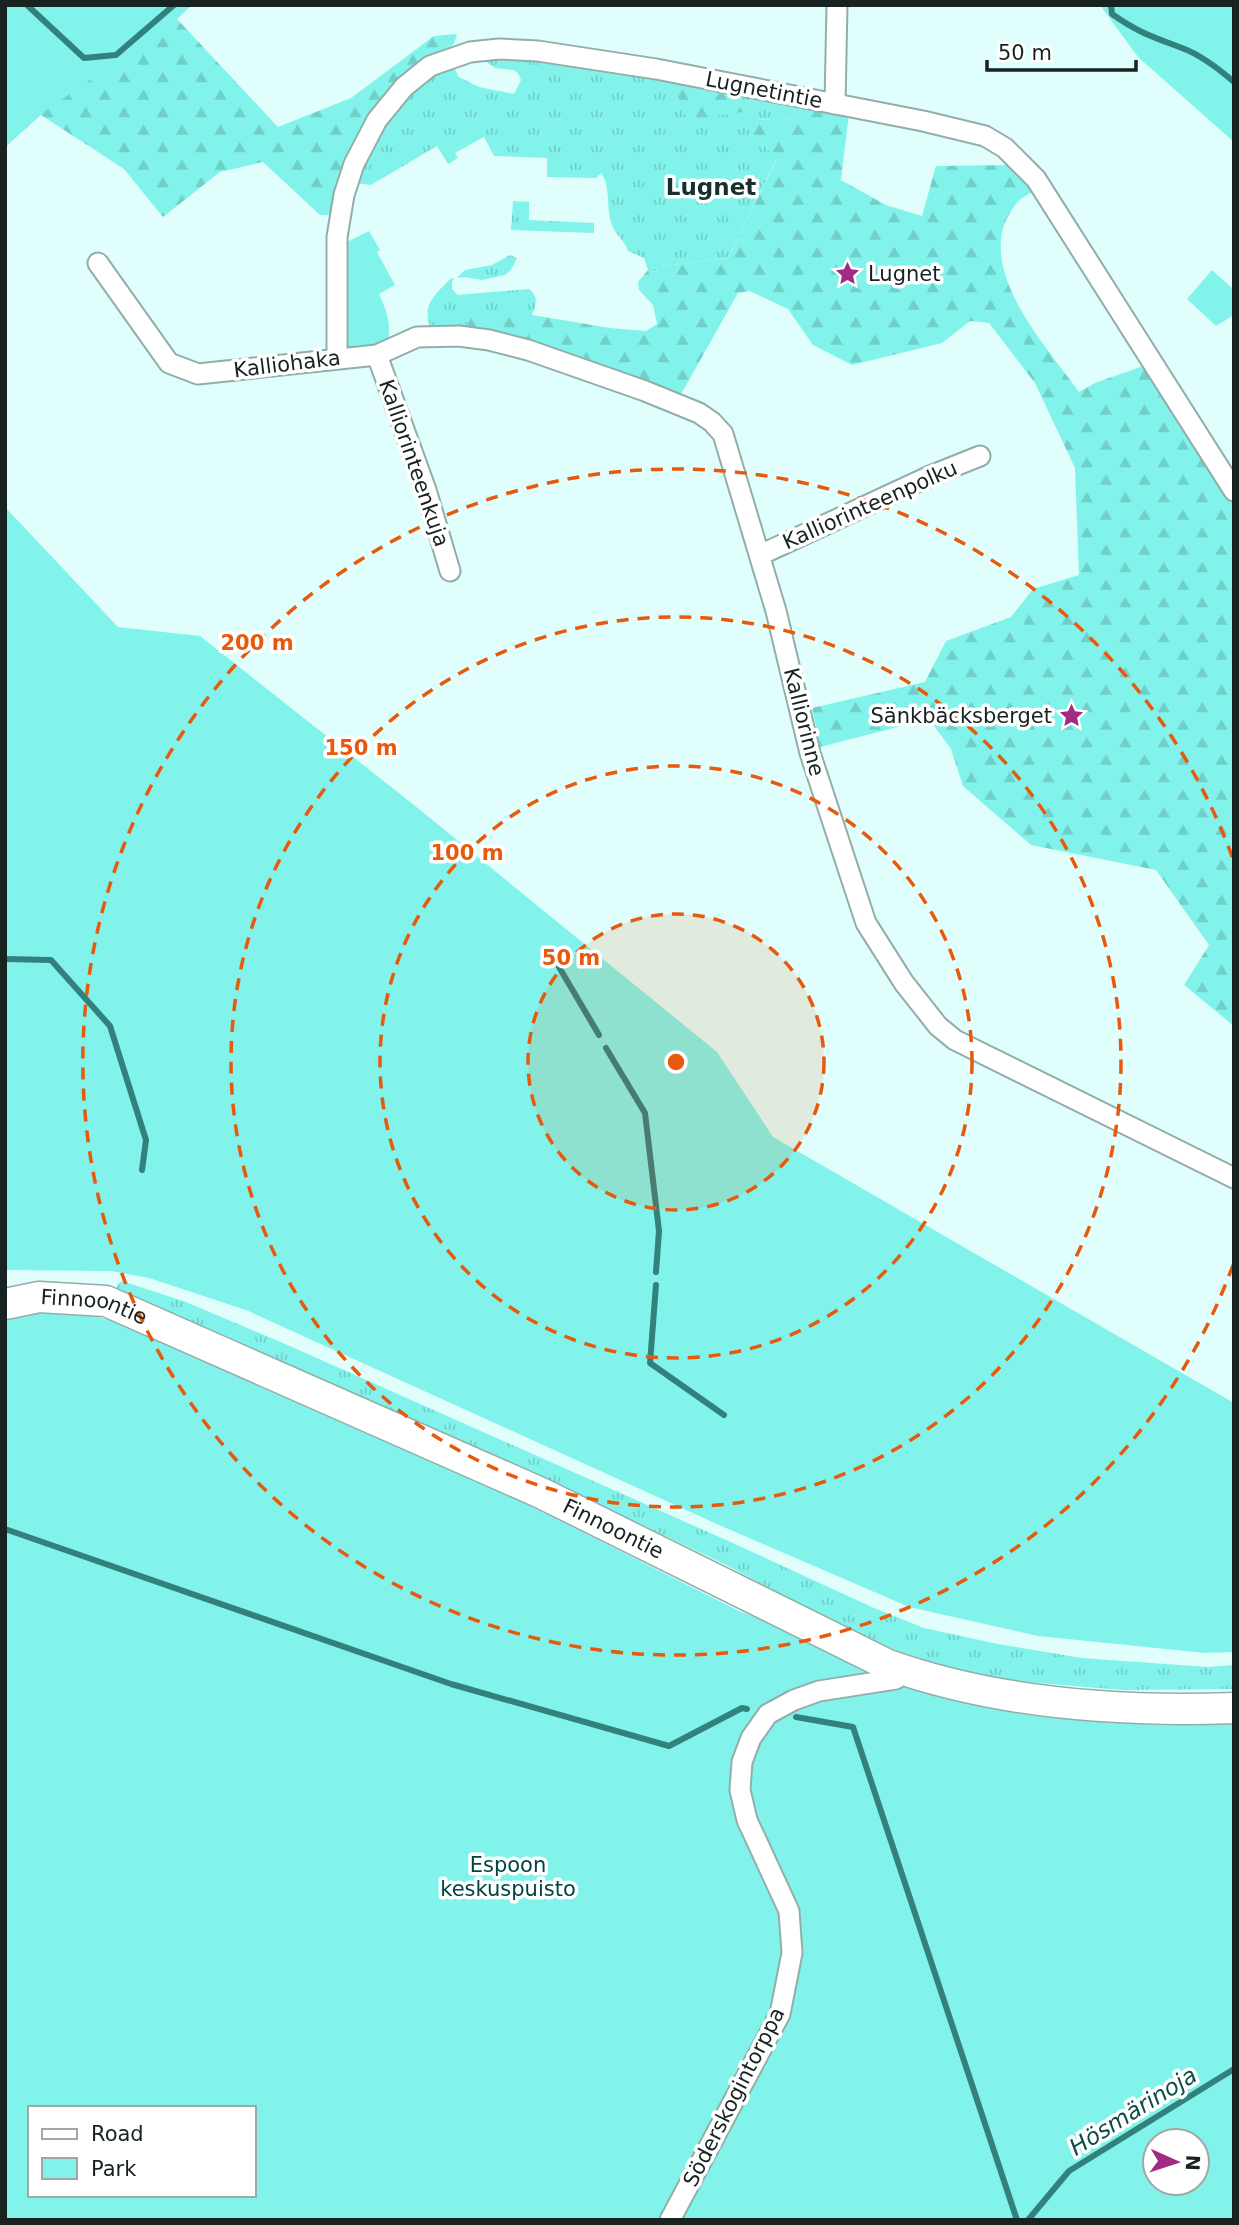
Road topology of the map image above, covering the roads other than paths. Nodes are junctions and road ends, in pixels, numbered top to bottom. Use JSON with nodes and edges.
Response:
{"nodes":[{"id":1,"x":836,"y":5,"type":"edge"},
{"id":2,"x":835,"y":104,"type":"junction"},
{"id":3,"x":98,"y":263,"type":"dead end"},
{"id":4,"x":377,"y":355,"type":"junction"},
{"id":5,"x":337,"y":358,"type":"junction"},
{"id":6,"x":980,"y":456,"type":"dead end"},
{"id":7,"x":1234,"y":491,"type":"edge"},
{"id":8,"x":760,"y":555,"type":"junction"},
{"id":9,"x":450,"y":571,"type":"dead end"},
{"id":10,"x":1234,"y":1178,"type":"edge"},
{"id":11,"x":5,"y":1304,"type":"edge"},
{"id":12,"x":903,"y":1670,"type":"junction"},
{"id":13,"x":1234,"y":1708,"type":"edge"},
{"id":14,"x":670,"y":2220,"type":"edge"}],
"edges":[{"from":1,"to":2,"type":"street"},
{"from":2,"to":5,"type":"street","name":"Lugnetintie"},
{"from":2,"to":7,"type":"street","name":"Lugnetintie"},
{"from":3,"to":5,"type":"street","name":"Kalliohaka"},
{"from":4,"to":5,"type":"street","name":"Kalliohaka"},
{"from":4,"to":8,"type":"street","name":"Kalliorinne"},
{"from":4,"to":9,"type":"street","name":"Kalliorinteenkuja"},
{"from":6,"to":8,"type":"street","name":"Kalliorinteenpolku"},
{"from":8,"to":10,"type":"street","name":"Kalliorinne"},
{"from":11,"to":12,"type":"main road","name":"Finnoontie"},
{"from":12,"to":13,"type":"main road","name":"Finnoontie"},
{"from":12,"to":14,"type":"street","name":"Söderskogintorppa"}]}
